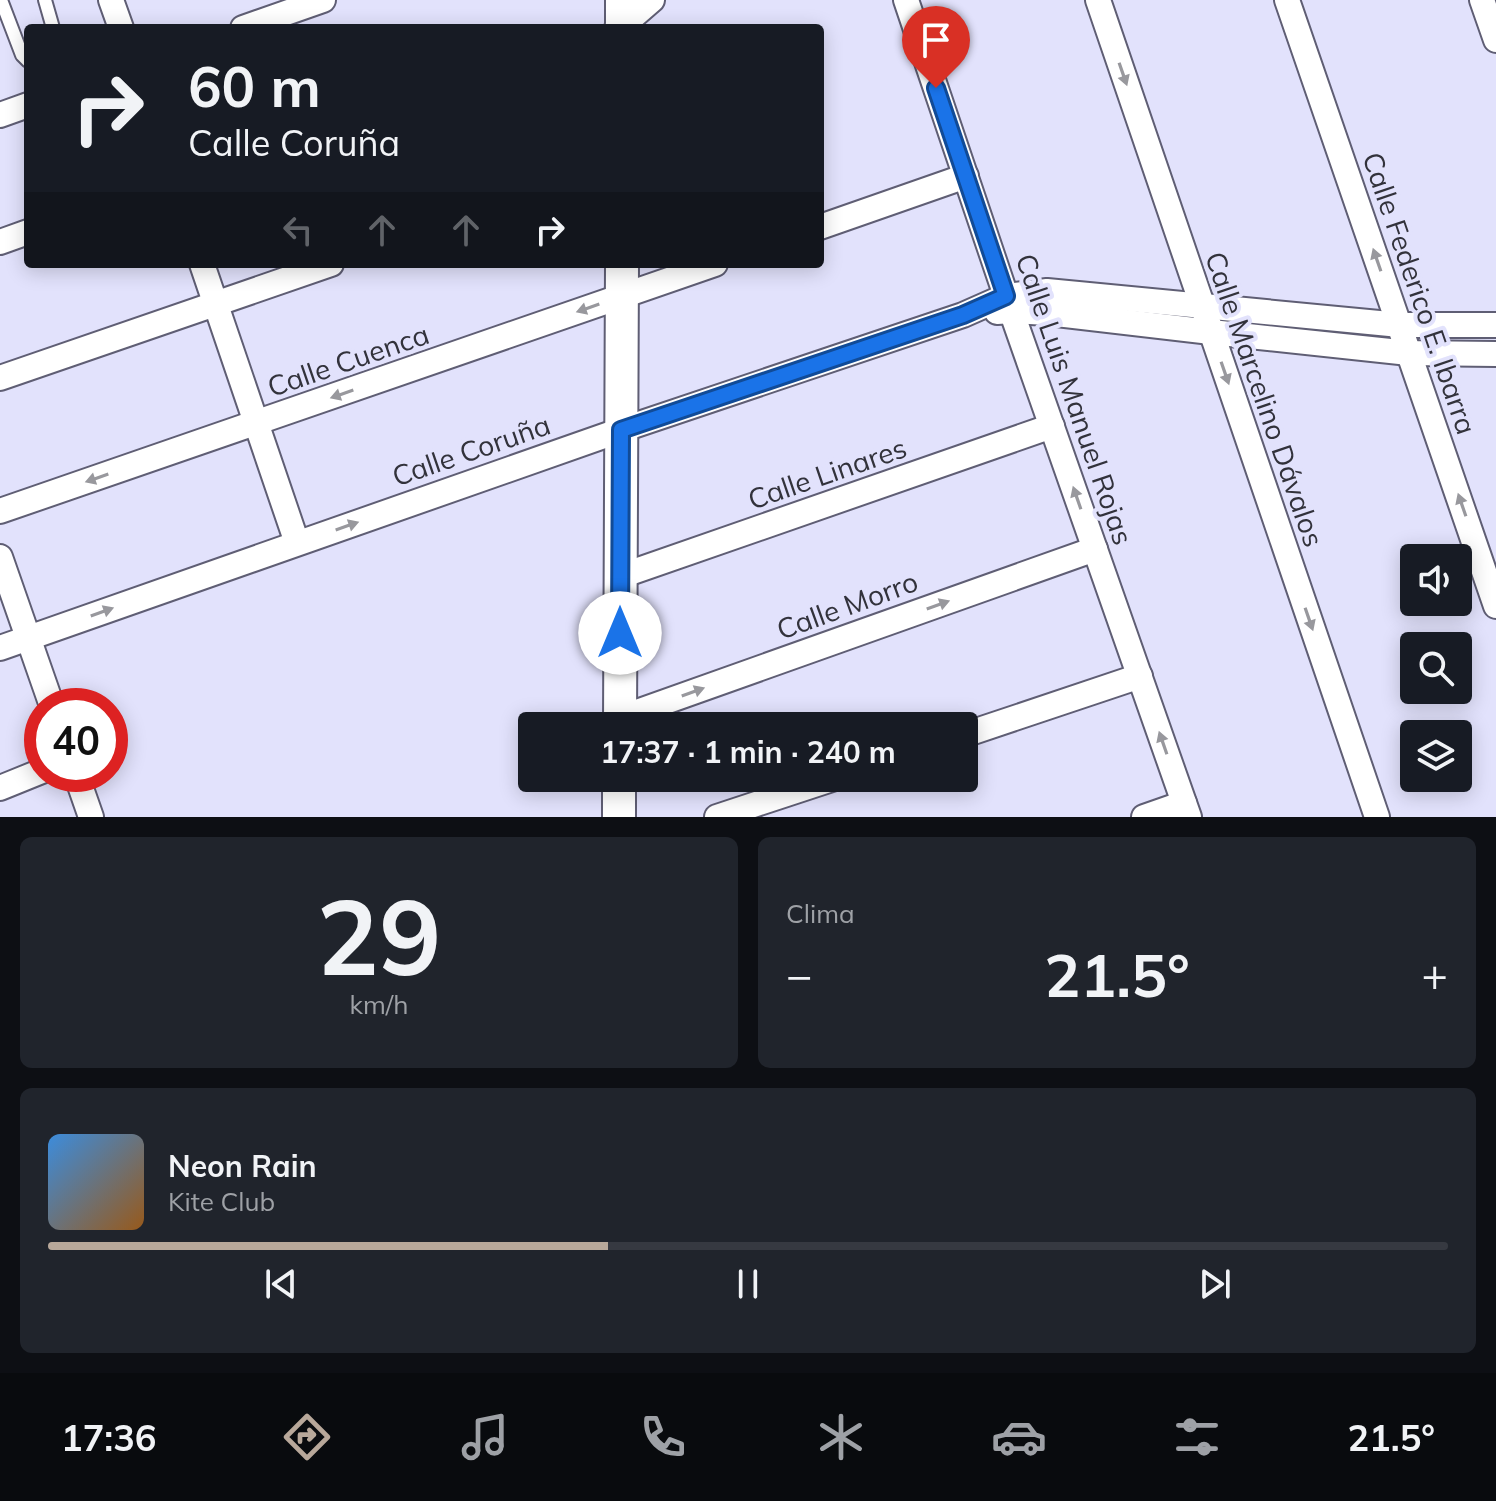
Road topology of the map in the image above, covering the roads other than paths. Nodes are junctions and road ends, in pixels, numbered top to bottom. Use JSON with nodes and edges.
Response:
{"nodes":[{"id":1,"x":1,"y":0,"type":"edge"},
{"id":2,"x":45,"y":0,"type":"edge"},
{"id":3,"x":111,"y":0,"type":"edge"},
{"id":4,"x":323,"y":0,"type":"edge"},
{"id":5,"x":652,"y":0,"type":"edge"},
{"id":6,"x":906,"y":0,"type":"edge"},
{"id":7,"x":1098,"y":0,"type":"edge"},
{"id":8,"x":1287,"y":0,"type":"edge"},
{"id":9,"x":1482,"y":0,"type":"edge"},
{"id":10,"x":621,"y":21,"type":"edge"},
{"id":11,"x":52,"y":24,"type":"edge"},
{"id":12,"x":120,"y":24,"type":"edge"},
{"id":13,"x":254,"y":24,"type":"edge"},
{"id":14,"x":1496,"y":40,"type":"edge"},
{"id":15,"x":24,"y":57,"type":"edge"},
{"id":16,"x":24,"y":106,"type":"edge"},
{"id":17,"x":0,"y":115,"type":"edge"},
{"id":18,"x":966,"y":176,"type":"junction"},
{"id":19,"x":824,"y":226,"type":"edge"},
{"id":20,"x":24,"y":233,"type":"edge"},
{"id":21,"x":0,"y":242,"type":"edge"},
{"id":22,"x":203,"y":268,"type":"edge"},
{"id":23,"x":320,"y":268,"type":"edge"},
{"id":24,"x":622,"y":268,"type":"edge"},
{"id":25,"x":703,"y":268,"type":"edge"},
{"id":26,"x":622,"y":296,"type":"junction"},
{"id":27,"x":1009,"y":303,"type":"junction"},
{"id":28,"x":216,"y":304,"type":"junction"},
{"id":29,"x":1201,"y":305,"type":"junction"},
{"id":30,"x":1400,"y":325,"type":"junction"},
{"id":31,"x":1496,"y":325,"type":"edge"},
{"id":32,"x":1211,"y":332,"type":"junction"},
{"id":33,"x":1409,"y":353,"type":"junction"},
{"id":34,"x":1496,"y":354,"type":"edge"},
{"id":35,"x":0,"y":378,"type":"edge"},
{"id":36,"x":257,"y":424,"type":"junction"},
{"id":37,"x":1052,"y":426,"type":"junction"},
{"id":38,"x":621,"y":430,"type":"junction"},
{"id":39,"x":0,"y":511,"type":"edge"},
{"id":40,"x":297,"y":543,"type":"junction"},
{"id":41,"x":1095,"y":549,"type":"junction"},
{"id":42,"x":0,"y":557,"type":"edge"},
{"id":43,"x":621,"y":576,"type":"junction"},
{"id":44,"x":1496,"y":606,"type":"edge"},
{"id":45,"x":28,"y":638,"type":"junction"},
{"id":46,"x":0,"y":648,"type":"edge"},
{"id":47,"x":1140,"y":676,"type":"junction"},
{"id":48,"x":46,"y":688,"type":"edge"},
{"id":49,"x":620,"y":712,"type":"edge"},
{"id":50,"x":647,"y":712,"type":"edge"},
{"id":51,"x":978,"y":730,"type":"edge"},
{"id":52,"x":24,"y":778,"type":"edge"},
{"id":53,"x":0,"y":788,"type":"edge"},
{"id":54,"x":82,"y":792,"type":"edge"},
{"id":55,"x":619,"y":792,"type":"edge"},
{"id":56,"x":793,"y":792,"type":"edge"},
{"id":57,"x":1186,"y":810,"type":"edge"},
{"id":58,"x":91,"y":817,"type":"edge"},
{"id":59,"x":619,"y":817,"type":"edge"},
{"id":60,"x":717,"y":817,"type":"edge"},
{"id":61,"x":1144,"y":817,"type":"edge"},
{"id":62,"x":1377,"y":817,"type":"edge"}],
"edges":[{"from":1,"to":15,"type":"lane"},
{"from":2,"to":11,"type":"lane"},
{"from":3,"to":12,"type":"street"},
{"from":4,"to":13,"type":"street"},
{"from":5,"to":10,"type":"street"},
{"from":6,"to":18,"type":"street","name":"Calle Luis Manuel Rojas"},
{"from":7,"to":29,"type":"street","name":"Calle Marcelino Dávalos","one_way":true},
{"from":30,"to":8,"type":"street","name":"Calle Federico E. Ibarra","one_way":true},
{"from":9,"to":14,"type":"street"},
{"from":16,"to":17,"type":"street"},
{"from":18,"to":19,"type":"street"},
{"from":18,"to":27,"type":"street","name":"Calle Luis Manuel Rojas"},
{"from":20,"to":21,"type":"street"},
{"from":22,"to":28,"type":"street"},
{"from":23,"to":28,"type":"street"},
{"from":24,"to":26,"type":"street"},
{"from":25,"to":26,"type":"street","name":"Calle Cuenca"},
{"from":26,"to":36,"type":"street","name":"Calle Cuenca","one_way":true},
{"from":26,"to":38,"type":"street"},
{"from":27,"to":29,"type":"street"},
{"from":27,"to":32,"type":"street"},
{"from":27,"to":37,"type":"street","name":"Calle Luis Manuel Rojas"},
{"from":27,"to":38,"type":"street","name":"Calle Coruña"},
{"from":28,"to":35,"type":"street"},
{"from":28,"to":36,"type":"street"},
{"from":29,"to":30,"type":"street"},
{"from":29,"to":32,"type":"street","name":"Calle Marcelino Dávalos"},
{"from":30,"to":31,"type":"street"},
{"from":30,"to":33,"type":"street","name":"Calle Federico E. Ibarra"},
{"from":32,"to":33,"type":"street"},
{"from":32,"to":62,"type":"street","name":"Calle Marcelino Dávalos","one_way":true},
{"from":33,"to":34,"type":"street"},
{"from":44,"to":33,"type":"street","name":"Calle Federico E. Ibarra","one_way":true},
{"from":36,"to":39,"type":"street","name":"Calle Cuenca","one_way":true},
{"from":36,"to":40,"type":"street"},
{"from":41,"to":37,"type":"street","name":"Calle Luis Manuel Rojas","one_way":true},
{"from":37,"to":43,"type":"street","name":"Calle Linares"},
{"from":40,"to":38,"type":"street","name":"Calle Coruña","one_way":true},
{"from":38,"to":43,"type":"street"},
{"from":45,"to":40,"type":"street","name":"Calle Coruña","one_way":true},
{"from":41,"to":47,"type":"street","name":"Calle Luis Manuel Rojas"},
{"from":50,"to":41,"type":"street","name":"Calle Morro","one_way":true},
{"from":42,"to":45,"type":"street"},
{"from":43,"to":49,"type":"street"},
{"from":45,"to":46,"type":"street","name":"Calle Coruña"},
{"from":45,"to":48,"type":"street"},
{"from":47,"to":51,"type":"street"},
{"from":57,"to":47,"type":"street","name":"Calle Luis Manuel Rojas","one_way":true},
{"from":52,"to":53,"type":"street"},
{"from":54,"to":58,"type":"street"},
{"from":55,"to":59,"type":"street"},
{"from":56,"to":60,"type":"street"},
{"from":57,"to":61,"type":"street"}]}
